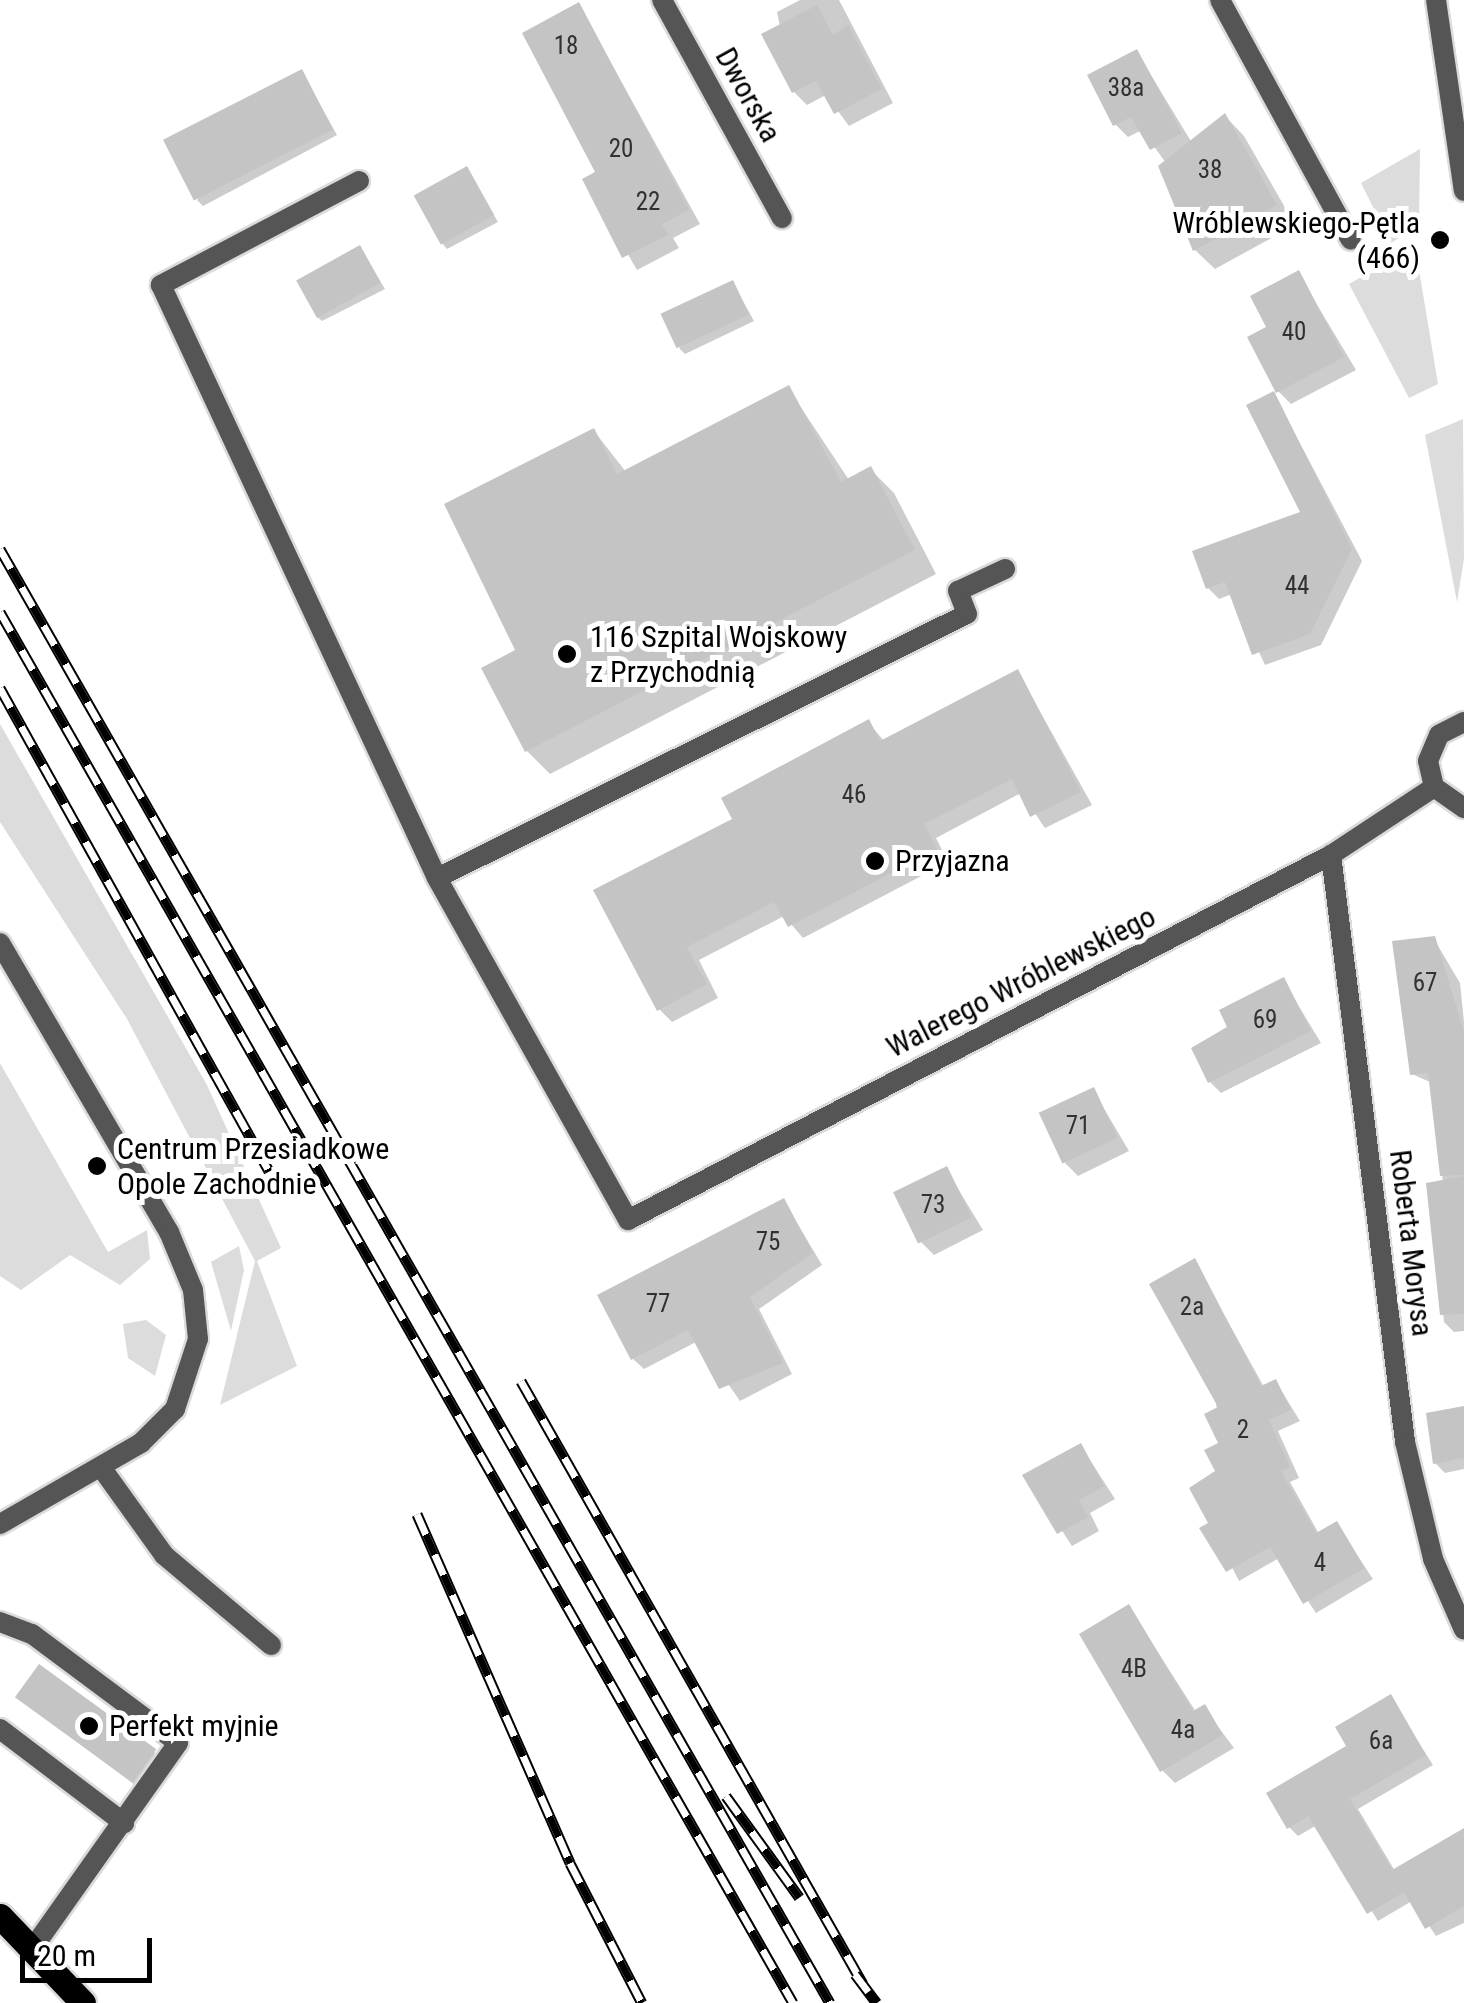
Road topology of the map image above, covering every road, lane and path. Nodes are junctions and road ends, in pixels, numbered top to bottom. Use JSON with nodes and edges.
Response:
{"nodes":[{"id":1,"x":662,"y":0,"type":"edge"},
{"id":2,"x":1220,"y":0,"type":"edge"},
{"id":3,"x":1436,"y":0,"type":"edge"},
{"id":4,"x":360,"y":181,"type":"dead end"},
{"id":5,"x":1464,"y":191,"type":"edge"},
{"id":6,"x":782,"y":218,"type":"dead end"},
{"id":7,"x":1352,"y":240,"type":"dead end"},
{"id":8,"x":1006,"y":569,"type":"dead end"},
{"id":9,"x":1464,"y":722,"type":"edge"},
{"id":10,"x":1434,"y":787,"type":"junction"},
{"id":11,"x":1464,"y":808,"type":"edge"},
{"id":12,"x":1332,"y":855,"type":"junction"},
{"id":13,"x":437,"y":878,"type":"junction"},
{"id":14,"x":0,"y":943,"type":"edge"},
{"id":15,"x":103,"y":1470,"type":"junction"},
{"id":16,"x":0,"y":1524,"type":"edge"},
{"id":17,"x":1464,"y":1630,"type":"edge"},
{"id":18,"x":4,"y":1632,"type":"edge"},
{"id":19,"x":271,"y":1645,"type":"dead end"},
{"id":20,"x":0,"y":1729,"type":"edge"},
{"id":21,"x":124,"y":1823,"type":"junction"},
{"id":22,"x":0,"y":1916,"type":"edge"},
{"id":23,"x":32,"y":1949,"type":"junction"},
{"id":24,"x":84,"y":2003,"type":"edge"}],
"edges":[{"from":1,"to":6,"type":"street","name":"Dworska"},
{"from":2,"to":7,"type":"street"},
{"from":3,"to":5,"type":"street"},
{"from":4,"to":13,"type":"street"},
{"from":8,"to":13,"type":"street"},
{"from":9,"to":10,"type":"street"},
{"from":10,"to":11,"type":"street"},
{"from":10,"to":12,"type":"street","name":"Walerego Wróblewskiego"},
{"from":12,"to":13,"type":"street","name":"Walerego Wróblewskiego"},
{"from":12,"to":17,"type":"street","name":"Roberta Morysa"},
{"from":14,"to":15,"type":"street"},
{"from":15,"to":16,"type":"street"},
{"from":15,"to":19,"type":"street"},
{"from":18,"to":21,"type":"street"},
{"from":20,"to":21,"type":"street"},
{"from":21,"to":23,"type":"street"},
{"from":22,"to":23,"type":"main road"},
{"from":23,"to":24,"type":"main road"}]}
